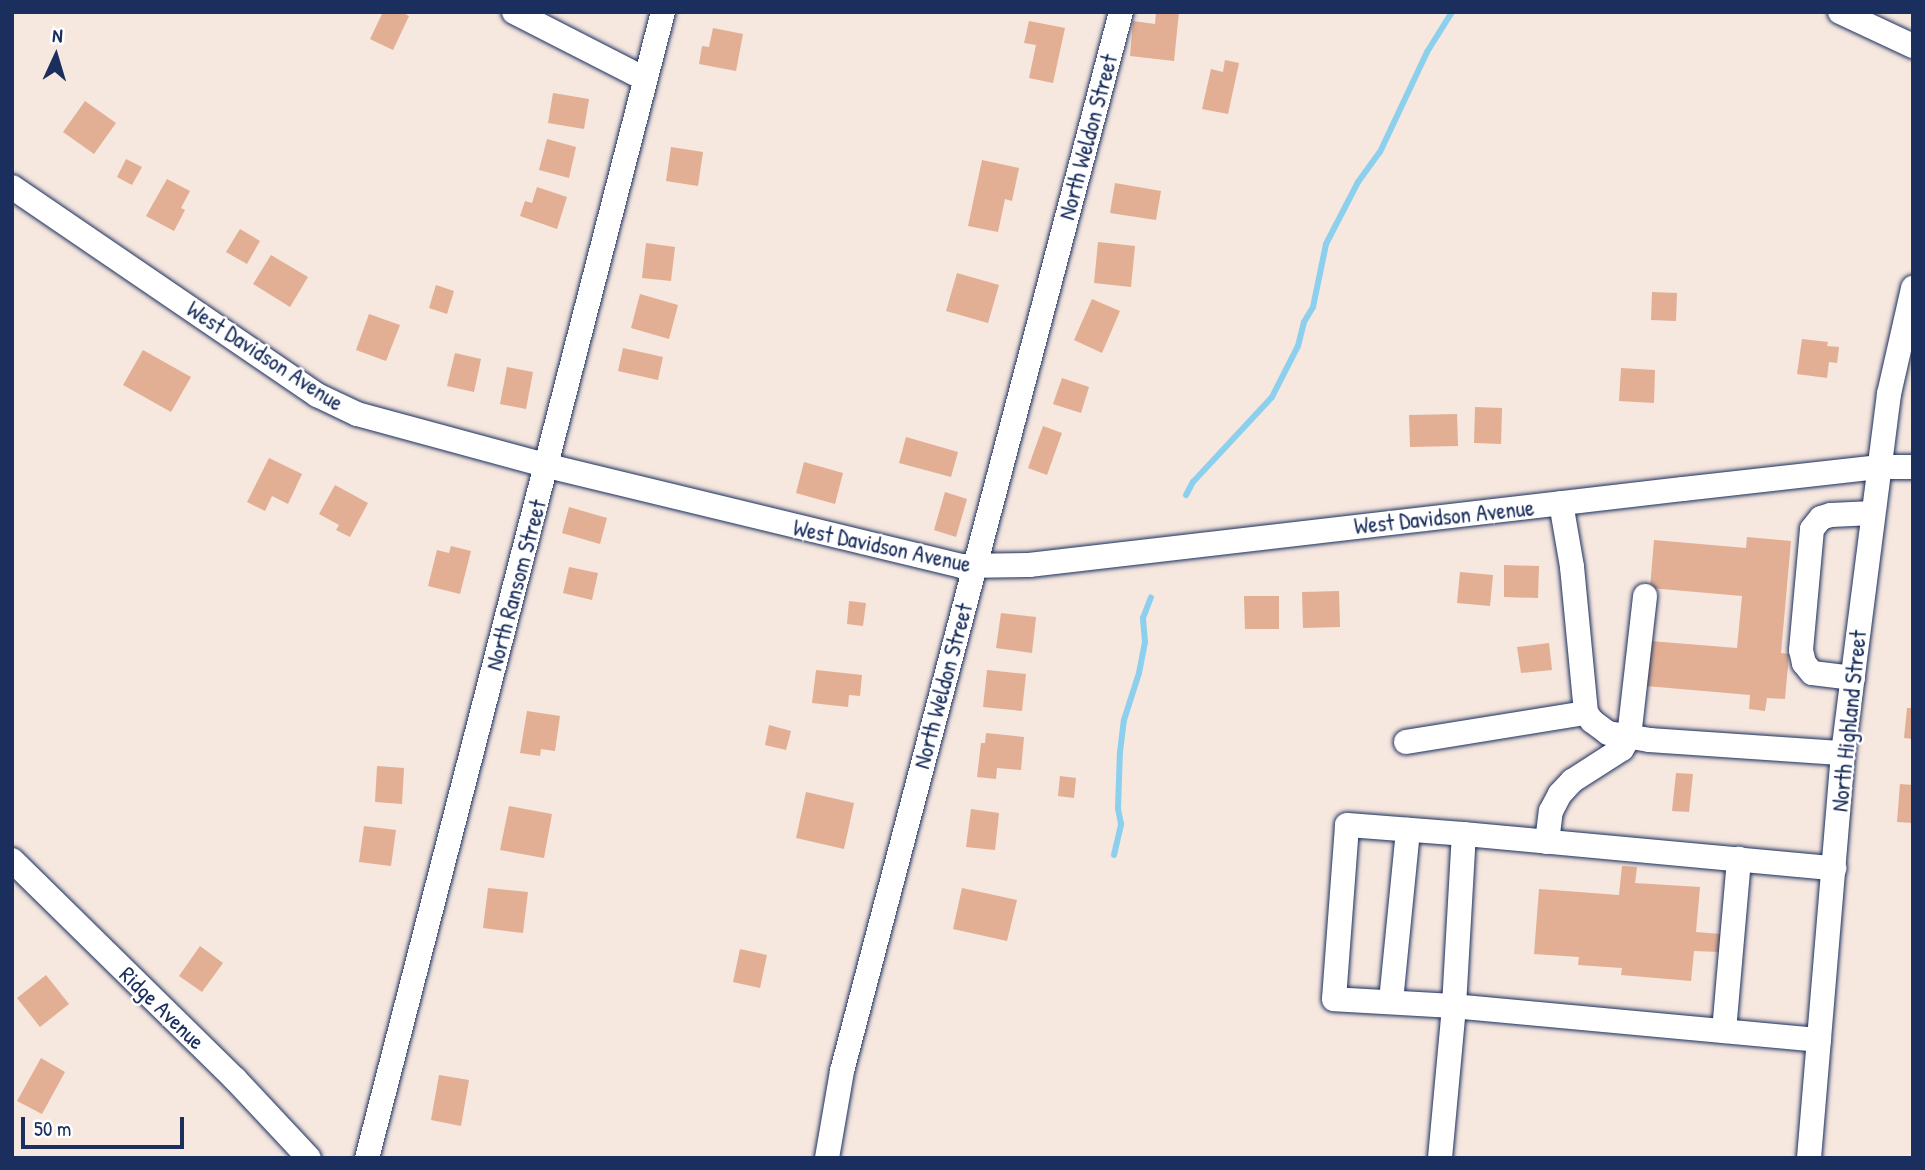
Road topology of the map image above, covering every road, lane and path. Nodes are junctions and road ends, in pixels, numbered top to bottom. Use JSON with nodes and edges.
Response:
{"nodes":[{"id":1,"x":514,"y":12,"type":"edge"},
{"id":2,"x":663,"y":12,"type":"edge"},
{"id":3,"x":1121,"y":12,"type":"edge"},
{"id":4,"x":1840,"y":12,"type":"edge"},
{"id":5,"x":1913,"y":46,"type":"edge"},
{"id":6,"x":645,"y":79,"type":"junction"},
{"id":7,"x":12,"y":187,"type":"edge"},
{"id":8,"x":1913,"y":288,"type":"edge"},
{"id":9,"x":548,"y":466,"type":"junction"},
{"id":10,"x":1878,"y":467,"type":"junction"},
{"id":11,"x":1913,"y":467,"type":"edge"},
{"id":12,"x":1561,"y":503,"type":"junction"},
{"id":13,"x":1873,"y":513,"type":"junction"},
{"id":14,"x":974,"y":568,"type":"junction"},
{"id":15,"x":1645,"y":596,"type":"dead end"},
{"id":16,"x":1853,"y":678,"type":"junction"},
{"id":17,"x":1586,"y":713,"type":"junction"},
{"id":18,"x":1629,"y":737,"type":"junction"},
{"id":19,"x":1406,"y":742,"type":"dead end"},
{"id":20,"x":1843,"y":753,"type":"junction"},
{"id":21,"x":1408,"y":830,"type":"junction"},
{"id":22,"x":1464,"y":834,"type":"junction"},
{"id":23,"x":1547,"y":842,"type":"junction"},
{"id":24,"x":1739,"y":859,"type":"junction"},
{"id":25,"x":12,"y":860,"type":"edge"},
{"id":26,"x":1834,"y":868,"type":"junction"},
{"id":27,"x":1391,"y":1001,"type":"junction"},
{"id":28,"x":1454,"y":1006,"type":"junction"},
{"id":29,"x":1724,"y":1031,"type":"junction"},
{"id":30,"x":1819,"y":1040,"type":"junction"},
{"id":31,"x":309,"y":1158,"type":"edge"},
{"id":32,"x":366,"y":1158,"type":"edge"},
{"id":33,"x":827,"y":1158,"type":"edge"},
{"id":34,"x":1440,"y":1158,"type":"edge"},
{"id":35,"x":1809,"y":1158,"type":"edge"}],
"edges":[{"from":1,"to":6,"type":"street"},
{"from":2,"to":6,"type":"street","name":"North Ransom Street"},
{"from":3,"to":14,"type":"street","name":"North Weldon Street"},
{"from":4,"to":5,"type":"street"},
{"from":6,"to":9,"type":"street","name":"North Ransom Street"},
{"from":7,"to":9,"type":"street","name":"West Davidson Avenue"},
{"from":8,"to":10,"type":"street","name":"North Highland Street"},
{"from":9,"to":14,"type":"street","name":"West Davidson Avenue"},
{"from":9,"to":32,"type":"street","name":"North Ransom Street"},
{"from":10,"to":11,"type":"street","name":"West Davidson Avenue"},
{"from":10,"to":12,"type":"street","name":"West Davidson Avenue"},
{"from":10,"to":13,"type":"street","name":"North Highland Street"},
{"from":12,"to":14,"type":"street","name":"West Davidson Avenue"},
{"from":12,"to":17,"type":"street"},
{"from":13,"to":16,"type":"street","name":"North Highland Street"},
{"from":13,"to":16,"type":"street"},
{"from":14,"to":33,"type":"street","name":"North Weldon Street"},
{"from":15,"to":18,"type":"street"},
{"from":16,"to":20,"type":"street","name":"North Highland Street"},
{"from":17,"to":18,"type":"street"},
{"from":17,"to":19,"type":"street"},
{"from":18,"to":20,"type":"street"},
{"from":18,"to":23,"type":"street"},
{"from":20,"to":26,"type":"street","name":"North Highland Street"},
{"from":21,"to":22,"type":"street"},
{"from":21,"to":27,"type":"street"},
{"from":21,"to":27,"type":"street"},
{"from":22,"to":23,"type":"street"},
{"from":22,"to":28,"type":"street"},
{"from":23,"to":24,"type":"street"},
{"from":24,"to":26,"type":"street"},
{"from":24,"to":29,"type":"street"},
{"from":25,"to":31,"type":"street","name":"Ridge Avenue"},
{"from":26,"to":30,"type":"street","name":"North Highland Street"},
{"from":27,"to":28,"type":"street"},
{"from":28,"to":29,"type":"street"},
{"from":28,"to":34,"type":"street"},
{"from":29,"to":30,"type":"street"},
{"from":30,"to":35,"type":"street","name":"North Highland Street"}]}
